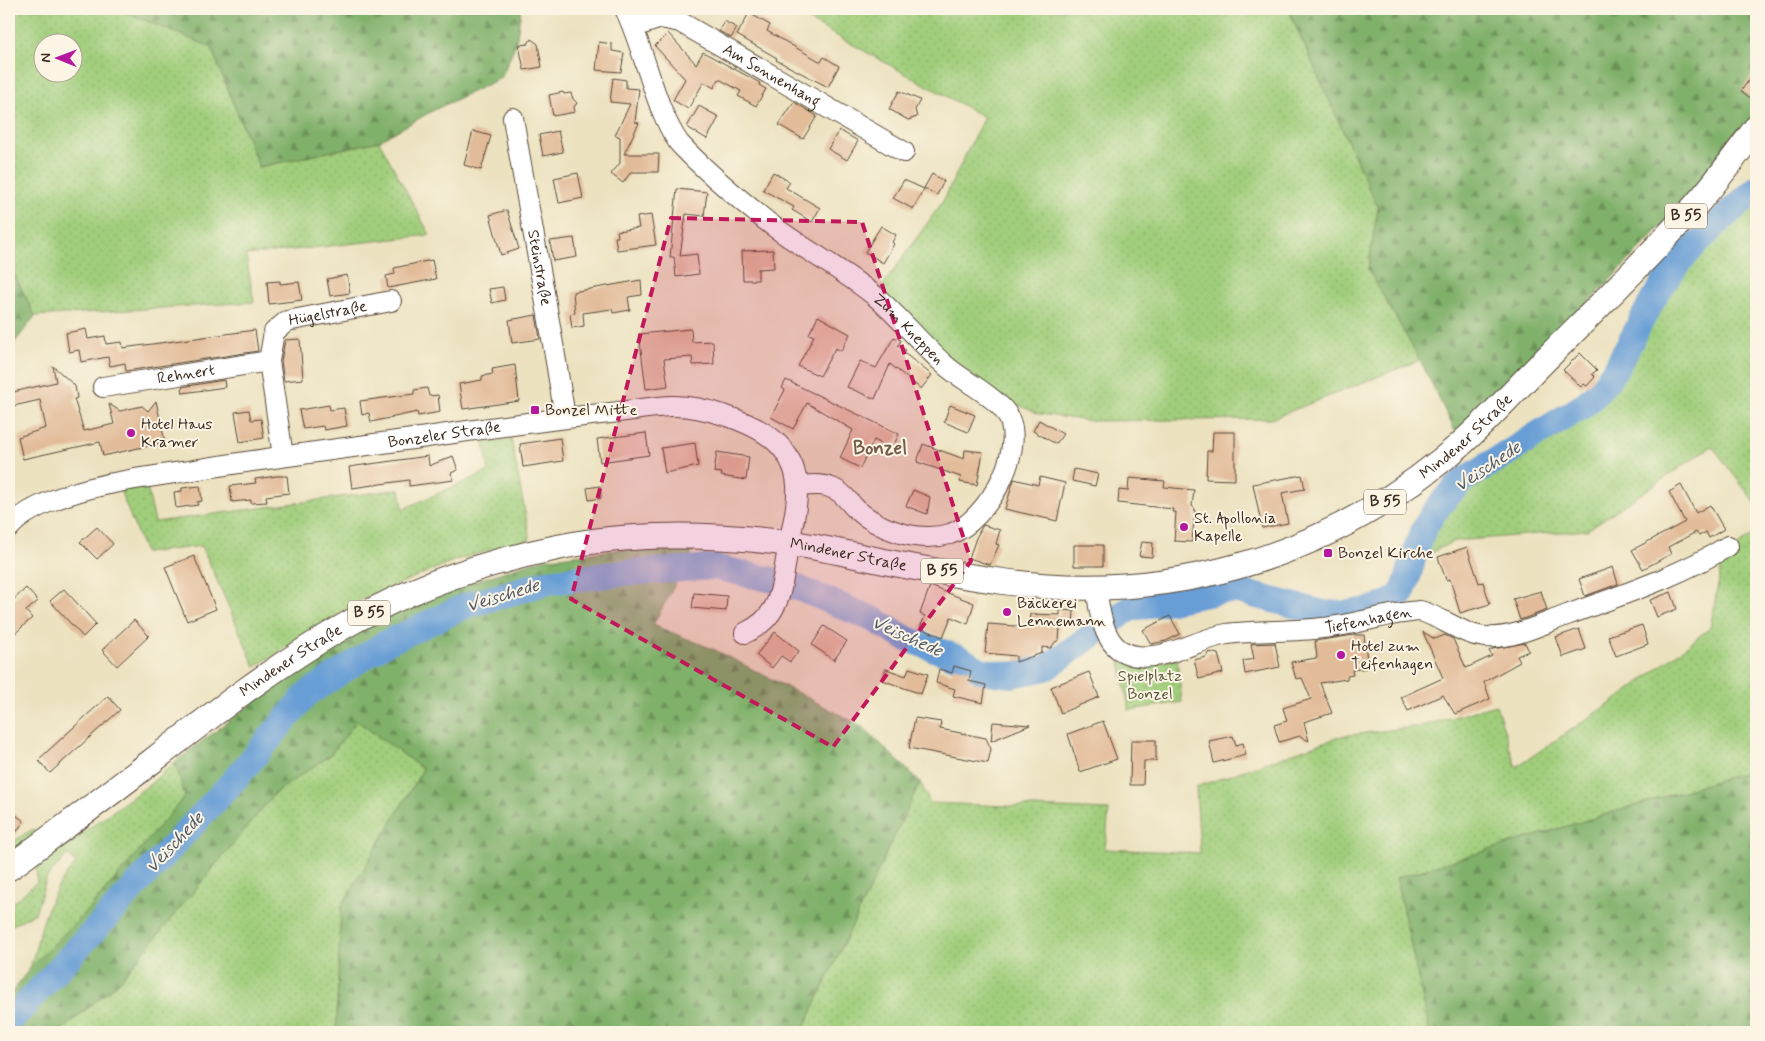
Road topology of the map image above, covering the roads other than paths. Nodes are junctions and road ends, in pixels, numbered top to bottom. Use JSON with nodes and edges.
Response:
{"nodes":[{"id":1,"x":625,"y":9,"type":"edge"},
{"id":2,"x":634,"y":27,"type":"junction"},
{"id":3,"x":513,"y":118,"type":"dead end"},
{"id":4,"x":1756,"y":128,"type":"edge"},
{"id":5,"x":904,"y":152,"type":"dead end"},
{"id":6,"x":391,"y":301,"type":"dead end"},
{"id":7,"x":269,"y":361,"type":"junction"},
{"id":8,"x":103,"y":387,"type":"dead end"},
{"id":9,"x":565,"y":418,"type":"junction"},
{"id":10,"x":283,"y":456,"type":"junction"},
{"id":11,"x":799,"y":486,"type":"junction"},
{"id":12,"x":9,"y":528,"type":"edge"},
{"id":13,"x":789,"y":543,"type":"junction"},
{"id":14,"x":1728,"y":546,"type":"dead end"},
{"id":15,"x":1097,"y":588,"type":"junction"},
{"id":16,"x":745,"y":633,"type":"dead end"},
{"id":17,"x":9,"y":868,"type":"edge"}],
"edges":[{"from":1,"to":2,"type":"street","name":"Zum Kneppen"},
{"from":2,"to":5,"type":"street","name":"Am Sonnenhang"},
{"from":2,"to":11,"type":"street","name":"Zum Kneppen"},
{"from":3,"to":9,"type":"street","name":"Steinstraße"},
{"from":4,"to":15,"type":"main road","name":"Mindener Straße","number":"B 55"},
{"from":6,"to":7,"type":"street","name":"Hügelstraße"},
{"from":7,"to":8,"type":"street","name":"Rehnert"},
{"from":7,"to":10,"type":"street","name":"Hügelstraße"},
{"from":9,"to":10,"type":"street","name":"Bonzeler Straße"},
{"from":9,"to":11,"type":"street","name":"Bonzeler Straße"},
{"from":10,"to":12,"type":"street","name":"Bonzeler Straße"},
{"from":11,"to":13,"type":"street","name":"Bonzeler Straße"},
{"from":13,"to":15,"type":"main road","name":"Mindener Straße","number":"B 55"},
{"from":13,"to":16,"type":"street","name":"Bonzeler Straße"},
{"from":13,"to":17,"type":"main road","name":"Mindener Straße","number":"B 55"},
{"from":14,"to":15,"type":"street","name":"Tiefenhagen"}]}
